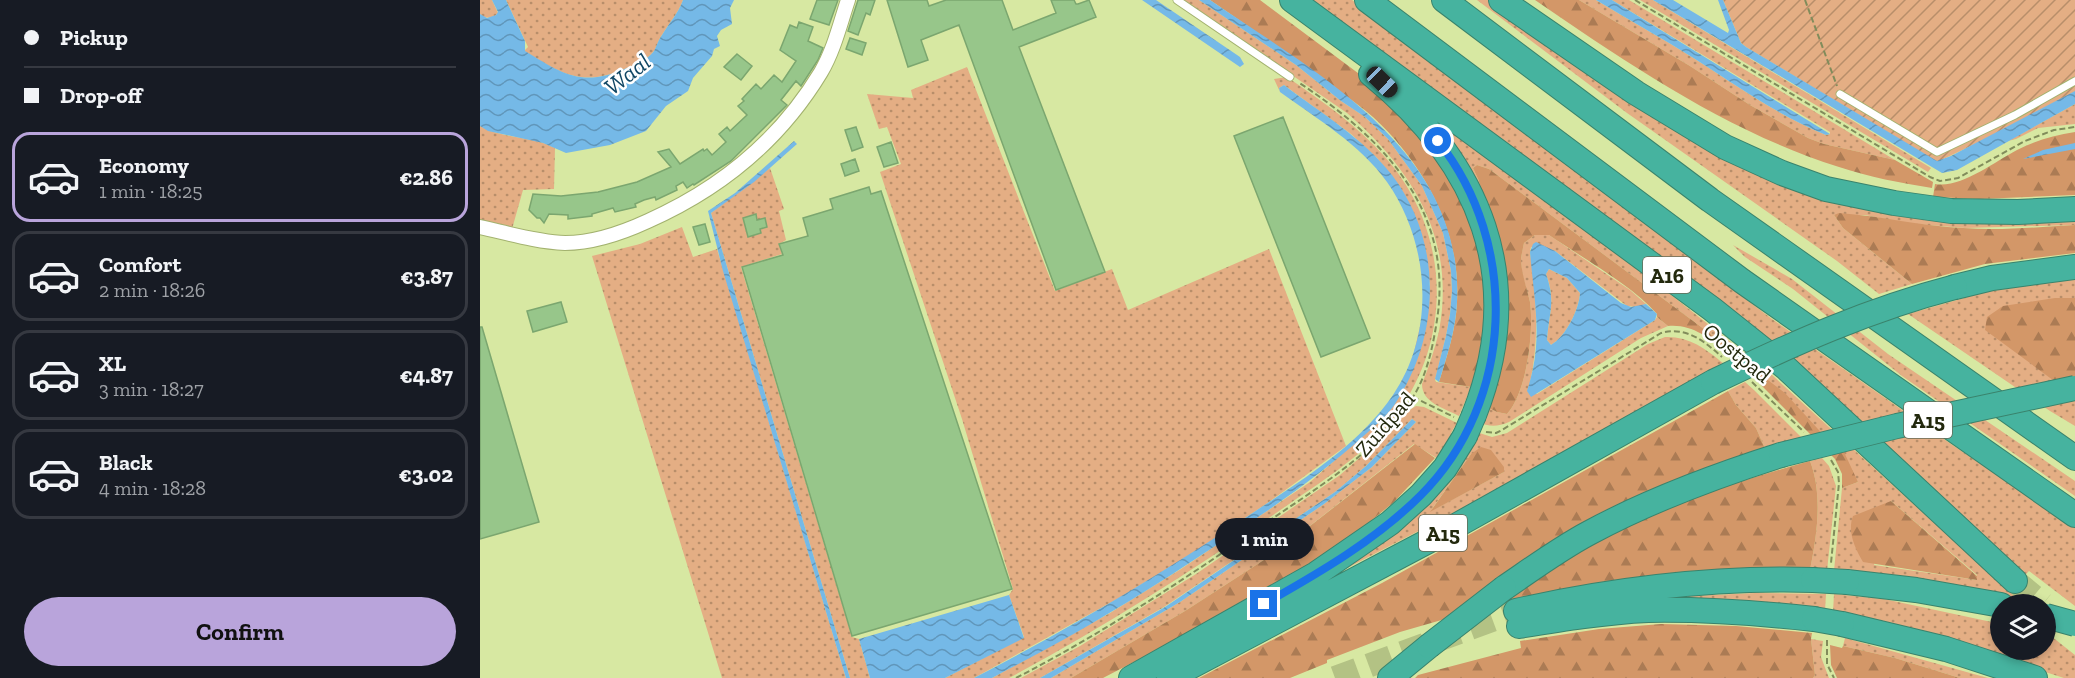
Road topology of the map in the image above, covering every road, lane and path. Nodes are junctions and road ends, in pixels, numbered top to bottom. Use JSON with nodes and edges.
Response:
{"nodes":[{"id":1,"x":848,"y":0,"type":"edge"},
{"id":2,"x":1177,"y":0,"type":"edge"},
{"id":3,"x":1293,"y":0,"type":"edge"},
{"id":4,"x":1367,"y":0,"type":"edge"},
{"id":5,"x":1444,"y":0,"type":"edge"},
{"id":6,"x":1501,"y":0,"type":"edge"},
{"id":7,"x":1806,"y":0,"type":"edge"},
{"id":8,"x":1290,"y":77,"type":"joint"},
{"id":9,"x":2075,"y":81,"type":"edge"},
{"id":10,"x":1840,"y":94,"type":"joint"},
{"id":11,"x":2075,"y":209,"type":"edge"},
{"id":12,"x":480,"y":227,"type":"edge"},
{"id":13,"x":2075,"y":267,"type":"edge"},
{"id":14,"x":1724,"y":358,"type":"dead end"},
{"id":15,"x":1748,"y":379,"type":"dead end"},
{"id":16,"x":2075,"y":388,"type":"edge"},
{"id":17,"x":1413,"y":397,"type":"junction"},
{"id":18,"x":1469,"y":425,"type":"junction"},
{"id":19,"x":1805,"y":433,"type":"dead end"},
{"id":20,"x":1828,"y":458,"type":"dead end"},
{"id":21,"x":2075,"y":458,"type":"edge"},
{"id":22,"x":2075,"y":515,"type":"edge"},
{"id":23,"x":1830,"y":576,"type":"junction"},
{"id":24,"x":2015,"y":581,"type":"tunnel mouth"},
{"id":25,"x":1990,"y":603,"type":"edge"},
{"id":26,"x":2056,"y":619,"type":"edge"},
{"id":27,"x":2075,"y":624,"type":"edge"},
{"id":28,"x":1828,"y":625,"type":"junction"},
{"id":29,"x":1016,"y":678,"type":"edge"},
{"id":30,"x":1131,"y":678,"type":"edge"},
{"id":31,"x":1170,"y":678,"type":"edge"},
{"id":32,"x":1390,"y":678,"type":"edge"},
{"id":33,"x":1834,"y":678,"type":"edge"},
{"id":34,"x":2035,"y":678,"type":"edge"}],
"edges":[{"from":1,"to":12,"type":"street"},
{"from":2,"to":8,"type":"lane"},
{"from":3,"to":18,"type":"highway","number":"A16"},
{"from":3,"to":24,"type":"highway","number":"A16"},
{"from":4,"to":22,"type":"highway","number":"A16"},
{"from":5,"to":21,"type":"highway"},
{"from":6,"to":11,"type":"highway"},
{"from":7,"to":10,"type":"path"},
{"from":8,"to":17,"type":"path","name":"Zuidpad"},
{"from":9,"to":10,"type":"lane"},
{"from":13,"to":31,"type":"highway","number":"A15","bridge":true},
{"from":14,"to":18,"type":"path","name":"Oostpad"},
{"from":15,"to":19,"type":"path","name":"Oostpad"},
{"from":16,"to":32,"type":"highway","number":"A15","bridge":true},
{"from":17,"to":18,"type":"path"},
{"from":17,"to":29,"type":"path","name":"Zuidpad"},
{"from":18,"to":30,"type":"highway","number":"A16"},
{"from":20,"to":23,"type":"path"},
{"from":23,"to":25,"type":"highway"},
{"from":23,"to":28,"type":"highway"},
{"from":26,"to":27,"type":"highway","bridge":true},
{"from":28,"to":33,"type":"path"},
{"from":28,"to":34,"type":"highway"}]}
